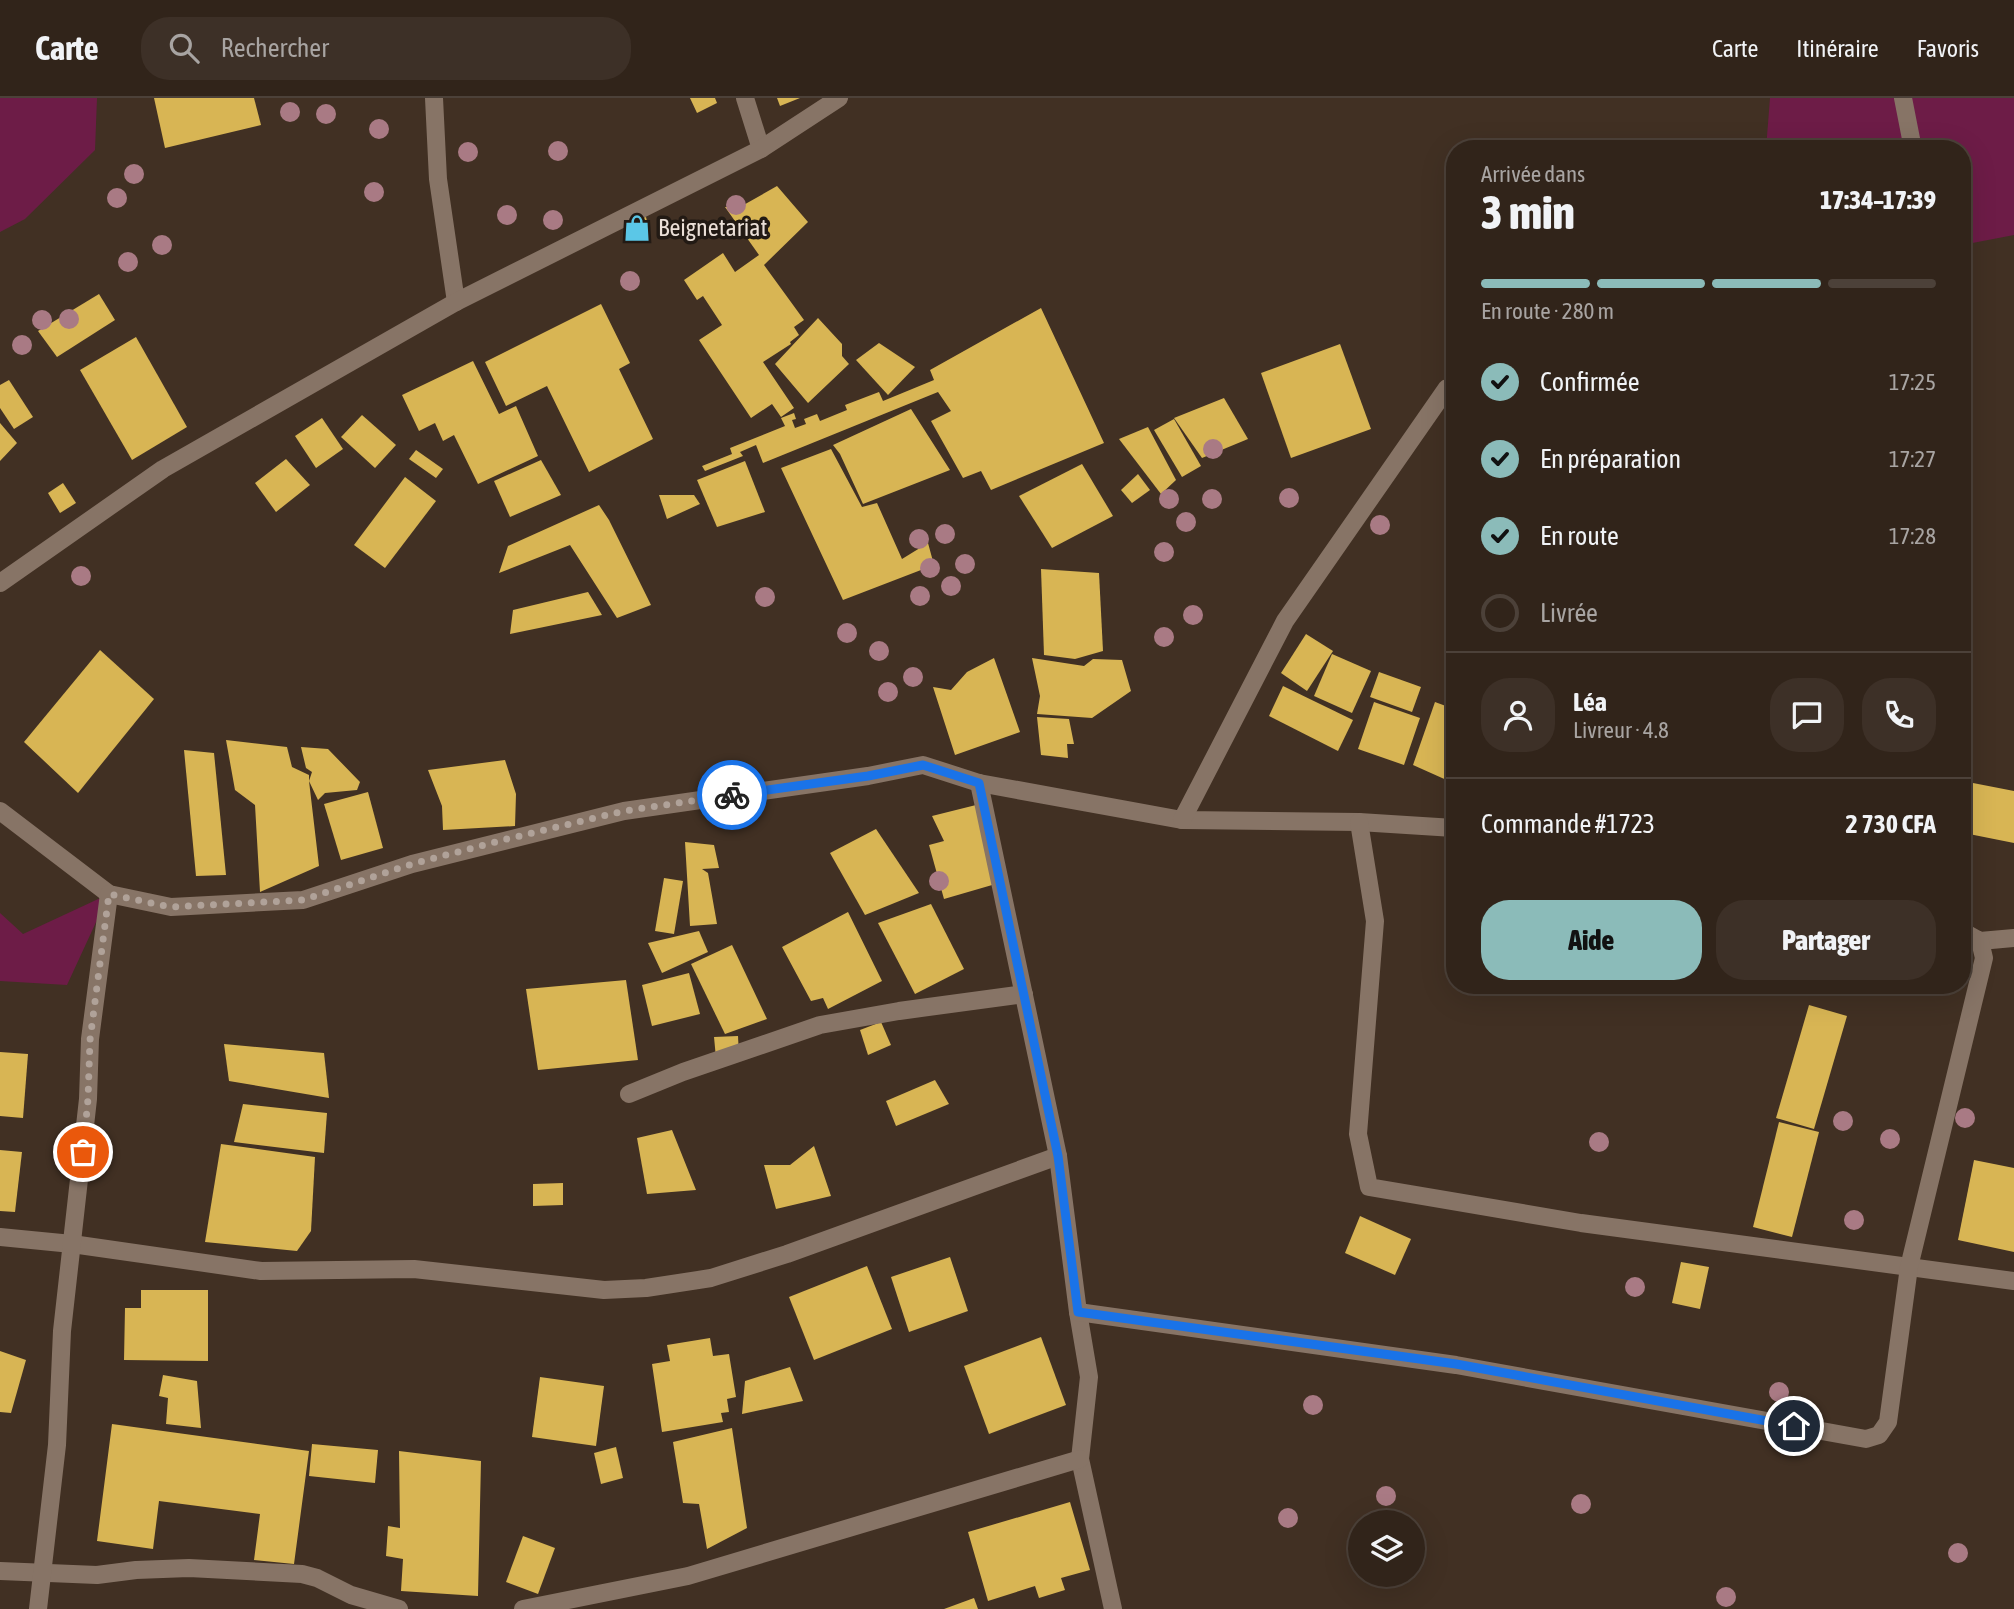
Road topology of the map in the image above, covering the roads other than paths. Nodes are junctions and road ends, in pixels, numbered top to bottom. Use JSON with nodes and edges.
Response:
{"nodes":[{"id":1,"x":434,"y":98,"type":"edge"},
{"id":2,"x":745,"y":98,"type":"edge"},
{"id":3,"x":839,"y":98,"type":"edge"},
{"id":4,"x":1903,"y":98,"type":"edge"},
{"id":5,"x":1911,"y":140,"type":"edge"},
{"id":6,"x":761,"y":149,"type":"junction"},
{"id":7,"x":456,"y":302,"type":"junction"},
{"id":8,"x":1446,"y":389,"type":"edge"},
{"id":9,"x":0,"y":583,"type":"edge"},
{"id":10,"x":979,"y":783,"type":"junction"},
{"id":11,"x":0,"y":811,"type":"edge"},
{"id":12,"x":1182,"y":820,"type":"junction"},
{"id":13,"x":1359,"y":822,"type":"junction"},
{"id":14,"x":1446,"y":827,"type":"edge"},
{"id":15,"x":109,"y":894,"type":"junction"},
{"id":16,"x":1971,"y":936,"type":"edge"},
{"id":17,"x":2014,"y":938,"type":"edge"},
{"id":18,"x":1980,"y":941,"type":"junction"},
{"id":19,"x":1024,"y":994,"type":"junction"},
{"id":20,"x":629,"y":1094,"type":"dead end"},
{"id":21,"x":1058,"y":1156,"type":"junction"},
{"id":22,"x":0,"y":1237,"type":"edge"},
{"id":23,"x":72,"y":1244,"type":"junction"},
{"id":24,"x":1909,"y":1267,"type":"junction"},
{"id":25,"x":2014,"y":1281,"type":"edge"},
{"id":26,"x":1078,"y":1312,"type":"junction"},
{"id":27,"x":1080,"y":1459,"type":"junction"},
{"id":28,"x":0,"y":1571,"type":"edge"},
{"id":29,"x":42,"y":1571,"type":"junction"},
{"id":30,"x":38,"y":1609,"type":"edge"},
{"id":31,"x":399,"y":1609,"type":"edge"},
{"id":32,"x":523,"y":1609,"type":"edge"},
{"id":33,"x":1114,"y":1609,"type":"edge"}],
"edges":[{"from":1,"to":7,"type":"street"},
{"from":2,"to":6,"type":"street"},
{"from":3,"to":6,"type":"street"},
{"from":4,"to":5,"type":"street"},
{"from":6,"to":7,"type":"street"},
{"from":7,"to":9,"type":"street"},
{"from":8,"to":12,"type":"street"},
{"from":10,"to":12,"type":"street"},
{"from":10,"to":15,"type":"street"},
{"from":10,"to":19,"type":"street"},
{"from":11,"to":15,"type":"street"},
{"from":12,"to":13,"type":"street"},
{"from":13,"to":14,"type":"street"},
{"from":13,"to":24,"type":"street"},
{"from":15,"to":23,"type":"street"},
{"from":16,"to":18,"type":"street"},
{"from":17,"to":18,"type":"street"},
{"from":18,"to":24,"type":"street"},
{"from":19,"to":20,"type":"street"},
{"from":19,"to":21,"type":"street"},
{"from":21,"to":23,"type":"street"},
{"from":21,"to":26,"type":"street"},
{"from":22,"to":23,"type":"street"},
{"from":23,"to":29,"type":"street"},
{"from":24,"to":25,"type":"street"},
{"from":24,"to":26,"type":"street"},
{"from":26,"to":27,"type":"street"},
{"from":27,"to":32,"type":"street"},
{"from":27,"to":33,"type":"street"},
{"from":28,"to":29,"type":"street"},
{"from":29,"to":30,"type":"street"},
{"from":29,"to":31,"type":"street"}]}
